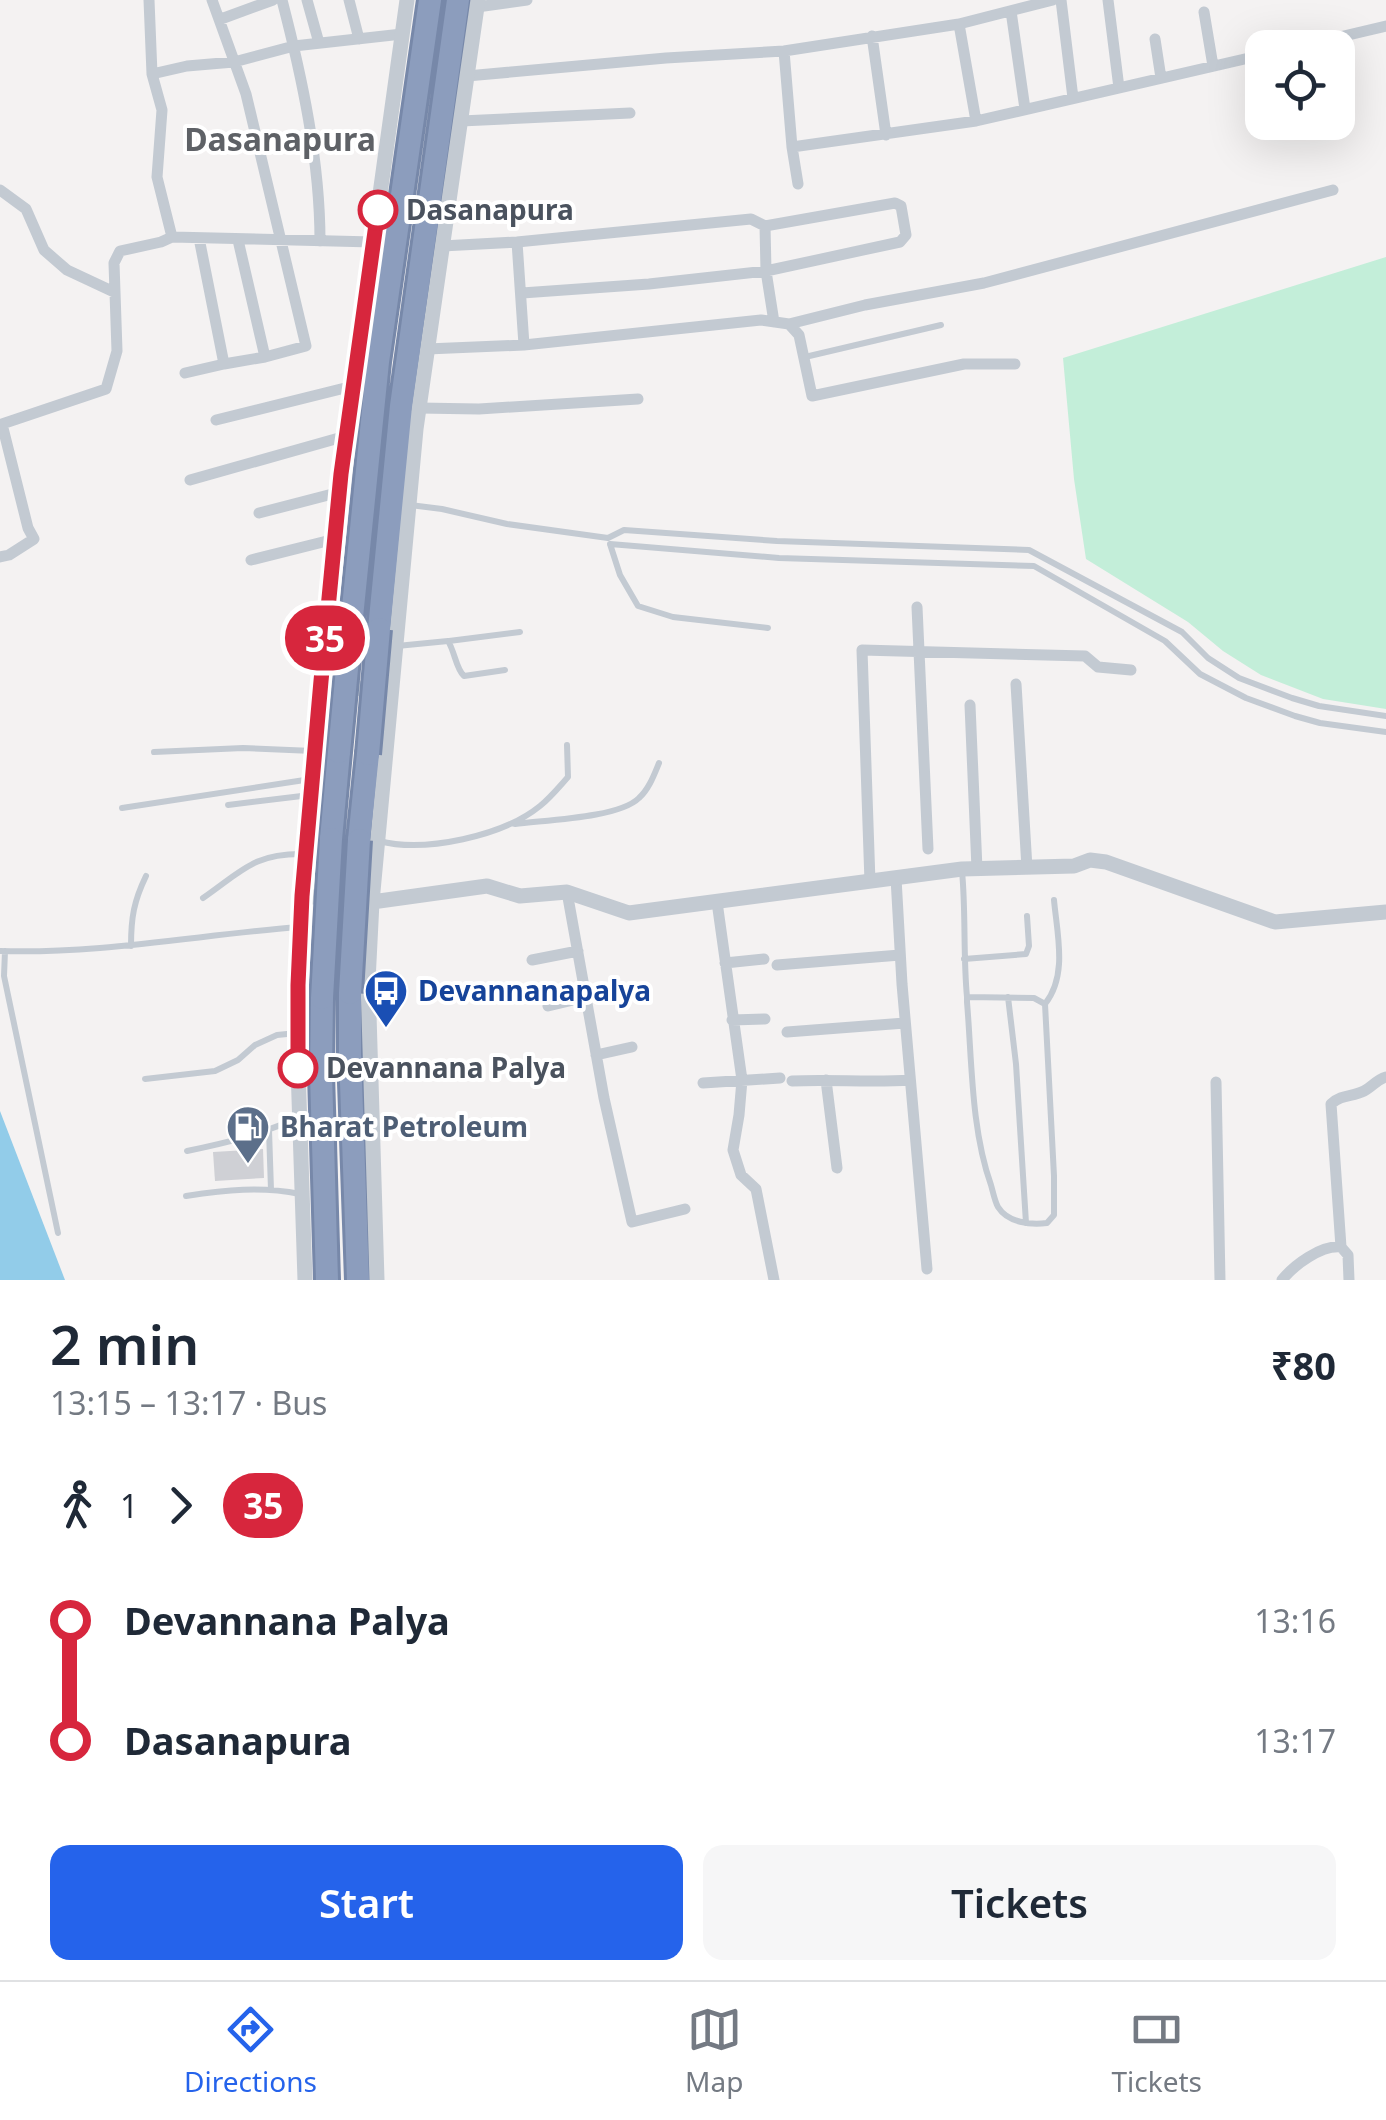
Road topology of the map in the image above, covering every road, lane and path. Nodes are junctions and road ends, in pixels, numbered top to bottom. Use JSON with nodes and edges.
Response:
{"nodes":[{"id":1,"x":148,"y":0,"type":"edge"},
{"id":2,"x":212,"y":0,"type":"edge"},
{"id":3,"x":272,"y":0,"type":"edge"},
{"id":4,"x":282,"y":0,"type":"edge"},
{"id":5,"x":307,"y":0,"type":"edge"},
{"id":6,"x":348,"y":0,"type":"edge"},
{"id":7,"x":407,"y":0,"type":"edge"},
{"id":8,"x":430,"y":0,"type":"edge"},
{"id":9,"x":527,"y":0,"type":"edge"},
{"id":10,"x":1053,"y":0,"type":"edge"},
{"id":11,"x":1062,"y":0,"type":"edge"},
{"id":12,"x":1108,"y":0,"type":"edge"},
{"id":13,"x":471,"y":2,"type":"edge"},
{"id":14,"x":1011,"y":12,"type":"junction"},
{"id":15,"x":1204,"y":12,"type":"dead end"},
{"id":16,"x":221,"y":19,"type":"junction"},
{"id":17,"x":959,"y":24,"type":"junction"},
{"id":18,"x":1386,"y":26,"type":"edge"},
{"id":19,"x":1355,"y":33,"type":"edge"},
{"id":20,"x":402,"y":34,"type":"junction"},
{"id":21,"x":872,"y":36,"type":"junction"},
{"id":22,"x":359,"y":38,"type":"junction"},
{"id":23,"x":1155,"y":39,"type":"dead end"},
{"id":24,"x":319,"y":43,"type":"junction"},
{"id":25,"x":294,"y":46,"type":"junction"},
{"id":26,"x":784,"y":52,"type":"junction"},
{"id":27,"x":1245,"y":59,"type":"edge"},
{"id":28,"x":234,"y":62,"type":"junction"},
{"id":29,"x":1213,"y":66,"type":"junction"},
{"id":30,"x":152,"y":74,"type":"junction"},
{"id":31,"x":467,"y":76,"type":"junction"},
{"id":32,"x":1161,"y":78,"type":"junction"},
{"id":33,"x":1119,"y":88,"type":"junction"},
{"id":34,"x":1073,"y":98,"type":"junction"},
{"id":35,"x":1024,"y":109,"type":"junction"},
{"id":36,"x":630,"y":113,"type":"dead end"},
{"id":37,"x":460,"y":120,"type":"junction"},
{"id":38,"x":976,"y":120,"type":"junction"},
{"id":39,"x":886,"y":135,"type":"junction"},
{"id":40,"x":792,"y":147,"type":"junction"},
{"id":41,"x":798,"y":184,"type":"dead end"},
{"id":42,"x":0,"y":190,"type":"edge"},
{"id":43,"x":1333,"y":190,"type":"dead end"},
{"id":44,"x":765,"y":226,"type":"junction"},
{"id":45,"x":172,"y":238,"type":"junction"},
{"id":46,"x":199,"y":238,"type":"junction"},
{"id":47,"x":238,"y":240,"type":"junction"},
{"id":48,"x":282,"y":240,"type":"junction"},
{"id":49,"x":320,"y":241,"type":"junction"},
{"id":50,"x":373,"y":242,"type":"junction"},
{"id":51,"x":517,"y":242,"type":"junction"},
{"id":52,"x":442,"y":246,"type":"junction"},
{"id":53,"x":766,"y":271,"type":"junction"},
{"id":54,"x":114,"y":292,"type":"junction"},
{"id":55,"x":522,"y":293,"type":"junction"},
{"id":56,"x":774,"y":322,"type":"junction"},
{"id":57,"x":790,"y":324,"type":"junction"},
{"id":58,"x":942,"y":325,"type":"dead end"},
{"id":59,"x":524,"y":345,"type":"junction"},
{"id":60,"x":427,"y":349,"type":"junction"},
{"id":61,"x":265,"y":357,"type":"junction"},
{"id":62,"x":804,"y":358,"type":"junction"},
{"id":63,"x":224,"y":364,"type":"junction"},
{"id":64,"x":1015,"y":364,"type":"dead end"},
{"id":65,"x":184,"y":373,"type":"dead end"},
{"id":66,"x":353,"y":386,"type":"junction"},
{"id":67,"x":638,"y":399,"type":"dead end"},
{"id":68,"x":419,"y":408,"type":"junction"},
{"id":69,"x":216,"y":420,"type":"dead end"},
{"id":70,"x":346,"y":436,"type":"junction"},
{"id":71,"x":190,"y":480,"type":"dead end"},
{"id":72,"x":340,"y":492,"type":"junction"},
{"id":73,"x":409,"y":505,"type":"junction"},
{"id":74,"x":259,"y":513,"type":"dead end"},
{"id":75,"x":335,"y":539,"type":"junction"},
{"id":76,"x":609,"y":541,"type":"junction"},
{"id":77,"x":0,"y":557,"type":"edge"},
{"id":78,"x":252,"y":560,"type":"dead end"},
{"id":79,"x":917,"y":607,"type":"dead end"},
{"id":80,"x":768,"y":628,"type":"dead end"},
{"id":81,"x":520,"y":632,"type":"dead end"},
{"id":82,"x":448,"y":641,"type":"junction"},
{"id":83,"x":396,"y":646,"type":"junction"},
{"id":84,"x":918,"y":652,"type":"junction"},
{"id":85,"x":505,"y":670,"type":"dead end"},
{"id":86,"x":1130,"y":670,"type":"dead end"},
{"id":87,"x":321,"y":681,"type":"junction"},
{"id":88,"x":1016,"y":684,"type":"dead end"},
{"id":89,"x":391,"y":694,"type":"junction"},
{"id":90,"x":970,"y":706,"type":"dead end"},
{"id":91,"x":1386,"y":716,"type":"edge"},
{"id":92,"x":1386,"y":732,"type":"edge"},
{"id":93,"x":568,"y":745,"type":"dead end"},
{"id":94,"x":314,"y":751,"type":"junction"},
{"id":95,"x":154,"y":752,"type":"dead end"},
{"id":96,"x":659,"y":763,"type":"dead end"},
{"id":97,"x":312,"y":786,"type":"junction"},
{"id":98,"x":228,"y":805,"type":"dead end"},
{"id":99,"x":122,"y":808,"type":"dead end"},
{"id":100,"x":509,"y":824,"type":"junction"},
{"id":101,"x":378,"y":841,"type":"junction"},
{"id":102,"x":928,"y":849,"type":"dead end"},
{"id":103,"x":306,"y":854,"type":"junction"},
{"id":104,"x":1027,"y":868,"type":"junction"},
{"id":105,"x":970,"y":869,"type":"junction"},
{"id":106,"x":146,"y":876,"type":"dead end"},
{"id":107,"x":896,"y":878,"type":"junction"},
{"id":108,"x":870,"y":882,"type":"junction"},
{"id":109,"x":568,"y":892,"type":"junction"},
{"id":110,"x":302,"y":896,"type":"junction"},
{"id":111,"x":204,"y":898,"type":"dead end"},
{"id":112,"x":1054,"y":900,"type":"dead end"},
{"id":113,"x":372,"y":902,"type":"junction"},
{"id":114,"x":716,"y":902,"type":"junction"},
{"id":115,"x":1386,"y":912,"type":"edge"},
{"id":116,"x":1027,"y":916,"type":"dead end"},
{"id":117,"x":300,"y":927,"type":"junction"},
{"id":118,"x":132,"y":946,"type":"junction"},
{"id":119,"x":2,"y":951,"type":"edge"},
{"id":120,"x":578,"y":951,"type":"junction"},
{"id":121,"x":900,"y":955,"type":"junction"},
{"id":122,"x":964,"y":959,"type":"junction"},
{"id":123,"x":532,"y":960,"type":"dead end"},
{"id":124,"x":764,"y":960,"type":"dead end"},
{"id":125,"x":725,"y":963,"type":"junction"},
{"id":126,"x":777,"y":965,"type":"dead end"},
{"id":127,"x":586,"y":997,"type":"junction"},
{"id":128,"x":967,"y":998,"type":"junction"},
{"id":129,"x":1008,"y":998,"type":"junction"},
{"id":130,"x":1045,"y":1004,"type":"junction"},
{"id":131,"x":548,"y":1006,"type":"dead end"},
{"id":132,"x":764,"y":1019,"type":"dead end"},
{"id":133,"x":732,"y":1020,"type":"junction"},
{"id":134,"x":906,"y":1024,"type":"junction"},
{"id":135,"x":298,"y":1032,"type":"junction"},
{"id":136,"x":787,"y":1032,"type":"dead end"},
{"id":137,"x":632,"y":1047,"type":"dead end"},
{"id":138,"x":596,"y":1055,"type":"junction"},
{"id":139,"x":1386,"y":1077,"type":"edge"},
{"id":140,"x":145,"y":1079,"type":"dead end"},
{"id":141,"x":742,"y":1080,"type":"junction"},
{"id":142,"x":826,"y":1080,"type":"junction"},
{"id":143,"x":910,"y":1080,"type":"junction"},
{"id":144,"x":1216,"y":1082,"type":"dead end"},
{"id":145,"x":703,"y":1083,"type":"dead end"},
{"id":146,"x":299,"y":1117,"type":"junction"},
{"id":147,"x":269,"y":1130,"type":"junction"},
{"id":148,"x":187,"y":1151,"type":"dead end"},
{"id":149,"x":838,"y":1168,"type":"dead end"},
{"id":150,"x":271,"y":1190,"type":"junction"},
{"id":151,"x":302,"y":1194,"type":"junction"},
{"id":152,"x":186,"y":1196,"type":"dead end"},
{"id":153,"x":686,"y":1209,"type":"dead end"},
{"id":154,"x":1026,"y":1223,"type":"junction"},
{"id":155,"x":58,"y":1233,"type":"dead end"},
{"id":156,"x":1341,"y":1247,"type":"junction"},
{"id":157,"x":927,"y":1270,"type":"dead end"},
{"id":158,"x":305,"y":1280,"type":"edge"},
{"id":159,"x":327,"y":1280,"type":"edge"},
{"id":160,"x":358,"y":1280,"type":"edge"},
{"id":161,"x":377,"y":1280,"type":"edge"},
{"id":162,"x":774,"y":1280,"type":"edge"},
{"id":163,"x":1220,"y":1280,"type":"edge"},
{"id":164,"x":1282,"y":1280,"type":"edge"},
{"id":165,"x":1349,"y":1280,"type":"edge"}],
"edges":[{"from":1,"to":30,"type":"street"},
{"from":2,"to":16,"type":"street"},
{"from":3,"to":16,"type":"street"},
{"from":4,"to":25,"type":"street"},
{"from":5,"to":24,"type":"street"},
{"from":6,"to":22,"type":"street"},
{"from":7,"to":20,"type":"street"},
{"from":8,"to":159,"type":"highway","bridge":true},
{"from":9,"to":13,"type":"street"},
{"from":10,"to":14,"type":"street"},
{"from":11,"to":34,"type":"street"},
{"from":12,"to":33,"type":"street"},
{"from":13,"to":31,"type":"street"},
{"from":13,"to":160,"type":"highway","bridge":true},
{"from":14,"to":17,"type":"street"},
{"from":14,"to":35,"type":"street"},
{"from":15,"to":29,"type":"street"},
{"from":16,"to":28,"type":"street"},
{"from":17,"to":21,"type":"street"},
{"from":17,"to":38,"type":"street"},
{"from":18,"to":19,"type":"street"},
{"from":20,"to":22,"type":"street"},
{"from":20,"to":50,"type":"street"},
{"from":21,"to":26,"type":"street"},
{"from":21,"to":39,"type":"street"},
{"from":22,"to":24,"type":"street"},
{"from":23,"to":32,"type":"street"},
{"from":24,"to":25,"type":"street"},
{"from":25,"to":28,"type":"street"},
{"from":25,"to":49,"type":"street"},
{"from":26,"to":31,"type":"street"},
{"from":26,"to":40,"type":"street"},
{"from":27,"to":29,"type":"street"},
{"from":28,"to":30,"type":"street"},
{"from":28,"to":48,"type":"street"},
{"from":29,"to":32,"type":"street"},
{"from":30,"to":45,"type":"street"},
{"from":31,"to":37,"type":"street"},
{"from":32,"to":33,"type":"street"},
{"from":33,"to":34,"type":"street"},
{"from":34,"to":35,"type":"street"},
{"from":35,"to":38,"type":"street"},
{"from":36,"to":37,"type":"street"},
{"from":37,"to":52,"type":"street"},
{"from":38,"to":39,"type":"street"},
{"from":39,"to":40,"type":"street"},
{"from":40,"to":41,"type":"street"},
{"from":42,"to":54,"type":"street"},
{"from":43,"to":57,"type":"street"},
{"from":44,"to":51,"type":"street"},
{"from":44,"to":53,"type":"street"},
{"from":44,"to":53,"type":"street"},
{"from":45,"to":46,"type":"street"},
{"from":45,"to":54,"type":"street"},
{"from":46,"to":47,"type":"street"},
{"from":46,"to":63,"type":"street"},
{"from":47,"to":48,"type":"street"},
{"from":47,"to":61,"type":"street"},
{"from":48,"to":49,"type":"street"},
{"from":48,"to":61,"type":"street"},
{"from":49,"to":50,"type":"street"},
{"from":50,"to":66,"type":"street"},
{"from":51,"to":52,"type":"street"},
{"from":51,"to":55,"type":"street"},
{"from":52,"to":60,"type":"street"},
{"from":53,"to":55,"type":"street"},
{"from":53,"to":56,"type":"street"},
{"from":54,"to":77,"type":"street"},
{"from":55,"to":59,"type":"street"},
{"from":56,"to":57,"type":"street"},
{"from":56,"to":59,"type":"street"},
{"from":57,"to":62,"type":"street"},
{"from":58,"to":62,"type":"lane"},
{"from":59,"to":60,"type":"street"},
{"from":60,"to":68,"type":"street"},
{"from":61,"to":63,"type":"street"},
{"from":62,"to":64,"type":"street"},
{"from":63,"to":65,"type":"street"},
{"from":66,"to":69,"type":"street"},
{"from":66,"to":70,"type":"street"},
{"from":67,"to":68,"type":"street"},
{"from":68,"to":73,"type":"street"},
{"from":70,"to":71,"type":"street"},
{"from":70,"to":72,"type":"street"},
{"from":72,"to":74,"type":"street"},
{"from":72,"to":75,"type":"street"},
{"from":73,"to":76,"type":"lane"},
{"from":73,"to":83,"type":"street"},
{"from":75,"to":78,"type":"street"},
{"from":75,"to":87,"type":"street"},
{"from":76,"to":80,"type":"lane"},
{"from":76,"to":91,"type":"lane"},
{"from":76,"to":92,"type":"lane"},
{"from":79,"to":84,"type":"street"},
{"from":81,"to":82,"type":"lane"},
{"from":82,"to":83,"type":"lane"},
{"from":82,"to":85,"type":"lane"},
{"from":83,"to":89,"type":"street"},
{"from":84,"to":86,"type":"street"},
{"from":84,"to":102,"type":"street"},
{"from":84,"to":108,"type":"street"},
{"from":87,"to":89,"type":"street"},
{"from":87,"to":94,"type":"street"},
{"from":88,"to":104,"type":"street"},
{"from":89,"to":101,"type":"street"},
{"from":90,"to":105,"type":"street"},
{"from":93,"to":100,"type":"lane"},
{"from":94,"to":95,"type":"lane"},
{"from":94,"to":97,"type":"street"},
{"from":96,"to":100,"type":"lane"},
{"from":97,"to":98,"type":"lane"},
{"from":97,"to":99,"type":"lane"},
{"from":97,"to":103,"type":"street"},
{"from":100,"to":101,"type":"lane"},
{"from":101,"to":113,"type":"street"},
{"from":103,"to":110,"type":"street"},
{"from":103,"to":111,"type":"lane"},
{"from":104,"to":105,"type":"street"},
{"from":104,"to":115,"type":"street"},
{"from":105,"to":107,"type":"street"},
{"from":105,"to":122,"type":"lane"},
{"from":106,"to":118,"type":"lane"},
{"from":107,"to":108,"type":"street"},
{"from":107,"to":121,"type":"street"},
{"from":108,"to":114,"type":"street"},
{"from":109,"to":113,"type":"street"},
{"from":109,"to":114,"type":"street"},
{"from":109,"to":120,"type":"street"},
{"from":110,"to":113,"type":"street"},
{"from":110,"to":117,"type":"street"},
{"from":112,"to":130,"type":"lane"},
{"from":113,"to":161,"type":"street"},
{"from":114,"to":125,"type":"street"},
{"from":116,"to":122,"type":"lane"},
{"from":117,"to":118,"type":"lane"},
{"from":117,"to":135,"type":"street"},
{"from":118,"to":119,"type":"lane"},
{"from":119,"to":155,"type":"lane"},
{"from":120,"to":123,"type":"street"},
{"from":120,"to":127,"type":"street"},
{"from":121,"to":126,"type":"street"},
{"from":121,"to":134,"type":"street"},
{"from":122,"to":128,"type":"lane"},
{"from":124,"to":125,"type":"street"},
{"from":125,"to":133,"type":"street"},
{"from":127,"to":131,"type":"street"},
{"from":127,"to":138,"type":"street"},
{"from":128,"to":129,"type":"lane"},
{"from":128,"to":154,"type":"lane"},
{"from":129,"to":130,"type":"lane"},
{"from":129,"to":154,"type":"lane"},
{"from":130,"to":154,"type":"lane"},
{"from":132,"to":133,"type":"street"},
{"from":133,"to":141,"type":"street"},
{"from":134,"to":136,"type":"street"},
{"from":134,"to":143,"type":"street"},
{"from":135,"to":140,"type":"lane"},
{"from":135,"to":146,"type":"street"},
{"from":137,"to":138,"type":"street"},
{"from":138,"to":153,"type":"street"},
{"from":139,"to":156,"type":"street"},
{"from":141,"to":142,"type":"street"},
{"from":141,"to":145,"type":"street"},
{"from":141,"to":162,"type":"street"},
{"from":142,"to":143,"type":"street"},
{"from":142,"to":149,"type":"street"},
{"from":143,"to":157,"type":"street"},
{"from":144,"to":163,"type":"street"},
{"from":146,"to":147,"type":"lane"},
{"from":146,"to":151,"type":"street"},
{"from":147,"to":148,"type":"lane"},
{"from":147,"to":150,"type":"lane"},
{"from":150,"to":151,"type":"lane"},
{"from":150,"to":152,"type":"lane"},
{"from":151,"to":158,"type":"street"},
{"from":156,"to":164,"type":"street"},
{"from":156,"to":165,"type":"street"}]}
